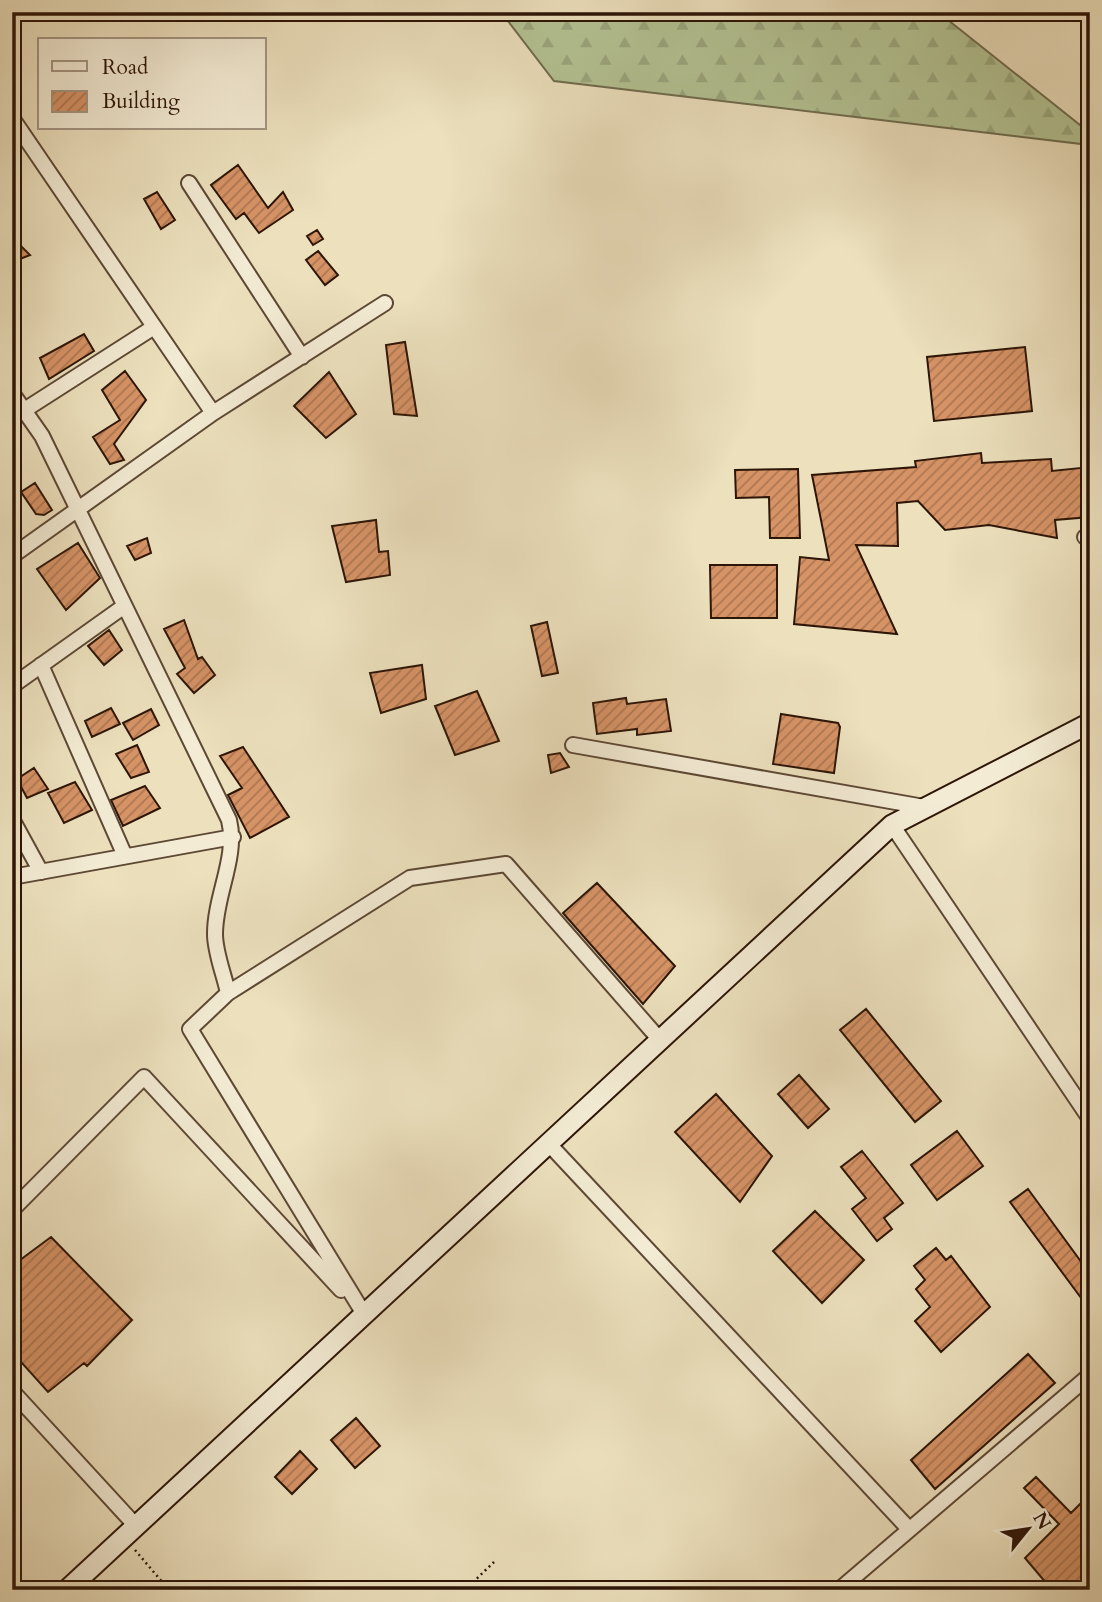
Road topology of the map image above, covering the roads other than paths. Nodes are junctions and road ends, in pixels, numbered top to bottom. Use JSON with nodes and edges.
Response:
{"nodes":[{"id":1,"x":12,"y":118,"type":"edge"},
{"id":2,"x":189,"y":183,"type":"dead end"},
{"id":3,"x":385,"y":303,"type":"dead end"},
{"id":4,"x":154,"y":327,"type":"junction"},
{"id":5,"x":302,"y":357,"type":"junction"},
{"id":6,"x":12,"y":393,"type":"edge"},
{"id":7,"x":213,"y":413,"type":"junction"},
{"id":8,"x":18,"y":414,"type":"edge"},
{"id":9,"x":76,"y":508,"type":"junction"},
{"id":10,"x":12,"y":556,"type":"edge"},
{"id":11,"x":123,"y":607,"type":"junction"},
{"id":12,"x":41,"y":666,"type":"junction"},
{"id":13,"x":12,"y":685,"type":"edge"},
{"id":14,"x":1090,"y":723,"type":"edge"},
{"id":15,"x":573,"y":745,"type":"dead end"},
{"id":16,"x":925,"y":807,"type":"junction"},
{"id":17,"x":12,"y":820,"type":"edge"},
{"id":18,"x":892,"y":825,"type":"junction"},
{"id":19,"x":233,"y":837,"type":"junction"},
{"id":20,"x":125,"y":856,"type":"junction"},
{"id":21,"x":41,"y":872,"type":"junction"},
{"id":22,"x":12,"y":877,"type":"edge"},
{"id":23,"x":229,"y":993,"type":"junction"},
{"id":24,"x":660,"y":1040,"type":"junction"},
{"id":25,"x":1090,"y":1119,"type":"edge"},
{"id":26,"x":548,"y":1143,"type":"junction"},
{"id":27,"x":12,"y":1210,"type":"edge"},
{"id":28,"x":364,"y":1314,"type":"junction"},
{"id":29,"x":1090,"y":1375,"type":"edge"},
{"id":30,"x":12,"y":1391,"type":"edge"},
{"id":31,"x":909,"y":1529,"type":"junction"},
{"id":32,"x":130,"y":1531,"type":"junction"},
{"id":33,"x":67,"y":1590,"type":"edge"},
{"id":34,"x":839,"y":1590,"type":"edge"}],
"edges":[{"from":1,"to":4,"type":"street"},
{"from":2,"to":5,"type":"street"},
{"from":3,"to":5,"type":"street"},
{"from":4,"to":7,"type":"street"},
{"from":4,"to":8,"type":"street"},
{"from":5,"to":7,"type":"street"},
{"from":6,"to":8,"type":"street"},
{"from":7,"to":9,"type":"street"},
{"from":8,"to":9,"type":"street"},
{"from":9,"to":10,"type":"street"},
{"from":9,"to":11,"type":"street"},
{"from":11,"to":12,"type":"street"},
{"from":11,"to":19,"type":"street"},
{"from":12,"to":13,"type":"street"},
{"from":12,"to":20,"type":"street"},
{"from":14,"to":16,"type":"main road"},
{"from":15,"to":16,"type":"street"},
{"from":16,"to":18,"type":"main road"},
{"from":17,"to":21,"type":"street"},
{"from":18,"to":24,"type":"main road"},
{"from":18,"to":25,"type":"street"},
{"from":19,"to":20,"type":"street"},
{"from":19,"to":23,"type":"street"},
{"from":20,"to":21,"type":"street"},
{"from":21,"to":22,"type":"street"},
{"from":23,"to":24,"type":"street"},
{"from":23,"to":28,"type":"street"},
{"from":24,"to":26,"type":"main road"},
{"from":26,"to":28,"type":"main road"},
{"from":26,"to":31,"type":"street"},
{"from":27,"to":28,"type":"street"},
{"from":28,"to":32,"type":"main road"},
{"from":29,"to":31,"type":"street"},
{"from":30,"to":32,"type":"street"},
{"from":31,"to":34,"type":"street"},
{"from":32,"to":33,"type":"main road"}]}
